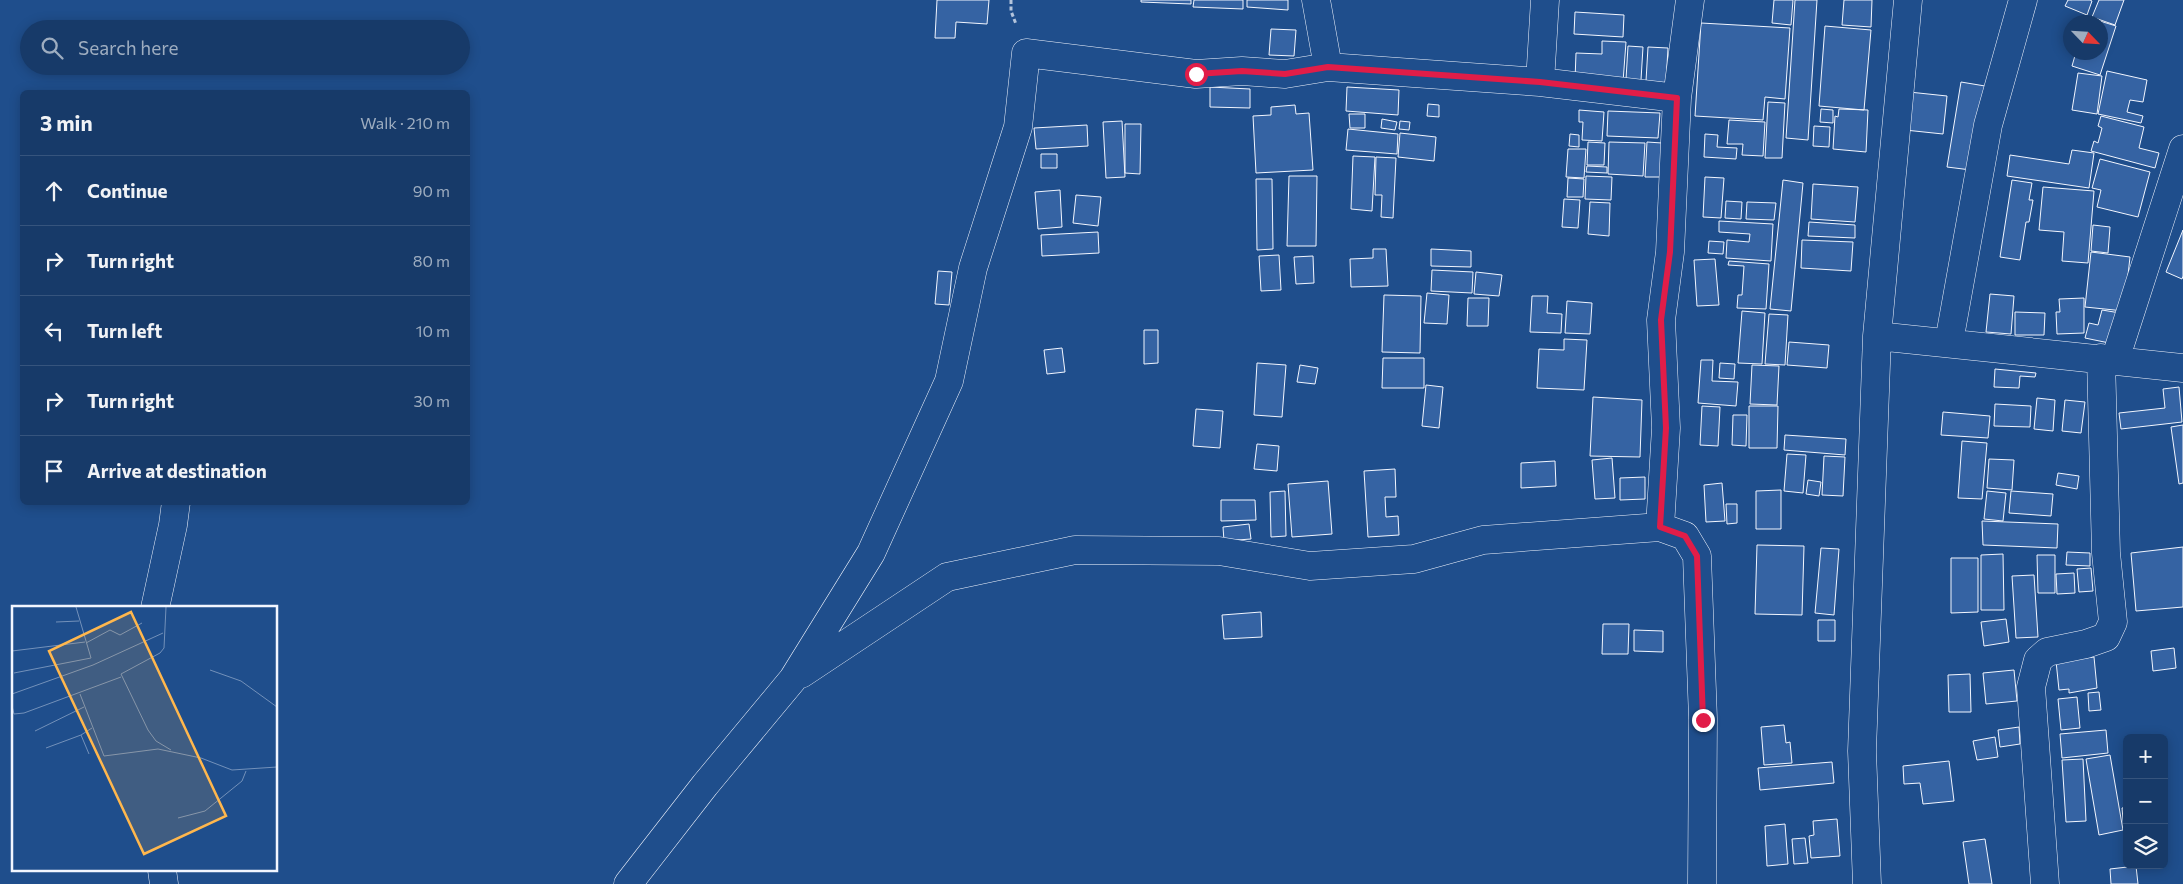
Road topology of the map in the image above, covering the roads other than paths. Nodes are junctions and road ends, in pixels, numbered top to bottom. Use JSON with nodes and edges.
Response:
{"nodes":[{"id":1,"x":1316,"y":0,"type":"edge"},
{"id":2,"x":1545,"y":0,"type":"edge"},
{"id":3,"x":1690,"y":0,"type":"edge"},
{"id":4,"x":1908,"y":0,"type":"edge"},
{"id":5,"x":2023,"y":0,"type":"edge"},
{"id":6,"x":1328,"y":67,"type":"junction"},
{"id":7,"x":1540,"y":82,"type":"junction"},
{"id":8,"x":1677,"y":98,"type":"junction"},
{"id":9,"x":2183,"y":149,"type":"edge"},
{"id":10,"x":1877,"y":336,"type":"junction"},
{"id":11,"x":1949,"y":342,"type":"junction"},
{"id":12,"x":2108,"y":359,"type":"junction"},
{"id":13,"x":2183,"y":368,"type":"edge"},
{"id":14,"x":176,"y":505,"type":"edge"},
{"id":15,"x":1660,"y":527,"type":"junction"},
{"id":16,"x":155,"y":606,"type":"edge"},
{"id":17,"x":793,"y":680,"type":"junction"},
{"id":18,"x":628,"y":884,"type":"edge"},
{"id":19,"x":1702,"y":884,"type":"edge"},
{"id":20,"x":1867,"y":884,"type":"edge"},
{"id":21,"x":2045,"y":884,"type":"edge"}],
"edges":[{"from":1,"to":6,"type":"street"},
{"from":2,"to":7,"type":"street"},
{"from":3,"to":8,"type":"street"},
{"from":4,"to":10,"type":"street"},
{"from":5,"to":11,"type":"street"},
{"from":6,"to":7,"type":"street"},
{"from":6,"to":17,"type":"street"},
{"from":7,"to":8,"type":"street"},
{"from":8,"to":15,"type":"street"},
{"from":9,"to":12,"type":"street"},
{"from":10,"to":11,"type":"street"},
{"from":10,"to":20,"type":"street"},
{"from":11,"to":12,"type":"street"},
{"from":12,"to":13,"type":"street"},
{"from":12,"to":21,"type":"street"},
{"from":14,"to":16,"type":"street"},
{"from":15,"to":17,"type":"street"},
{"from":15,"to":19,"type":"street"},
{"from":17,"to":18,"type":"street"}]}
